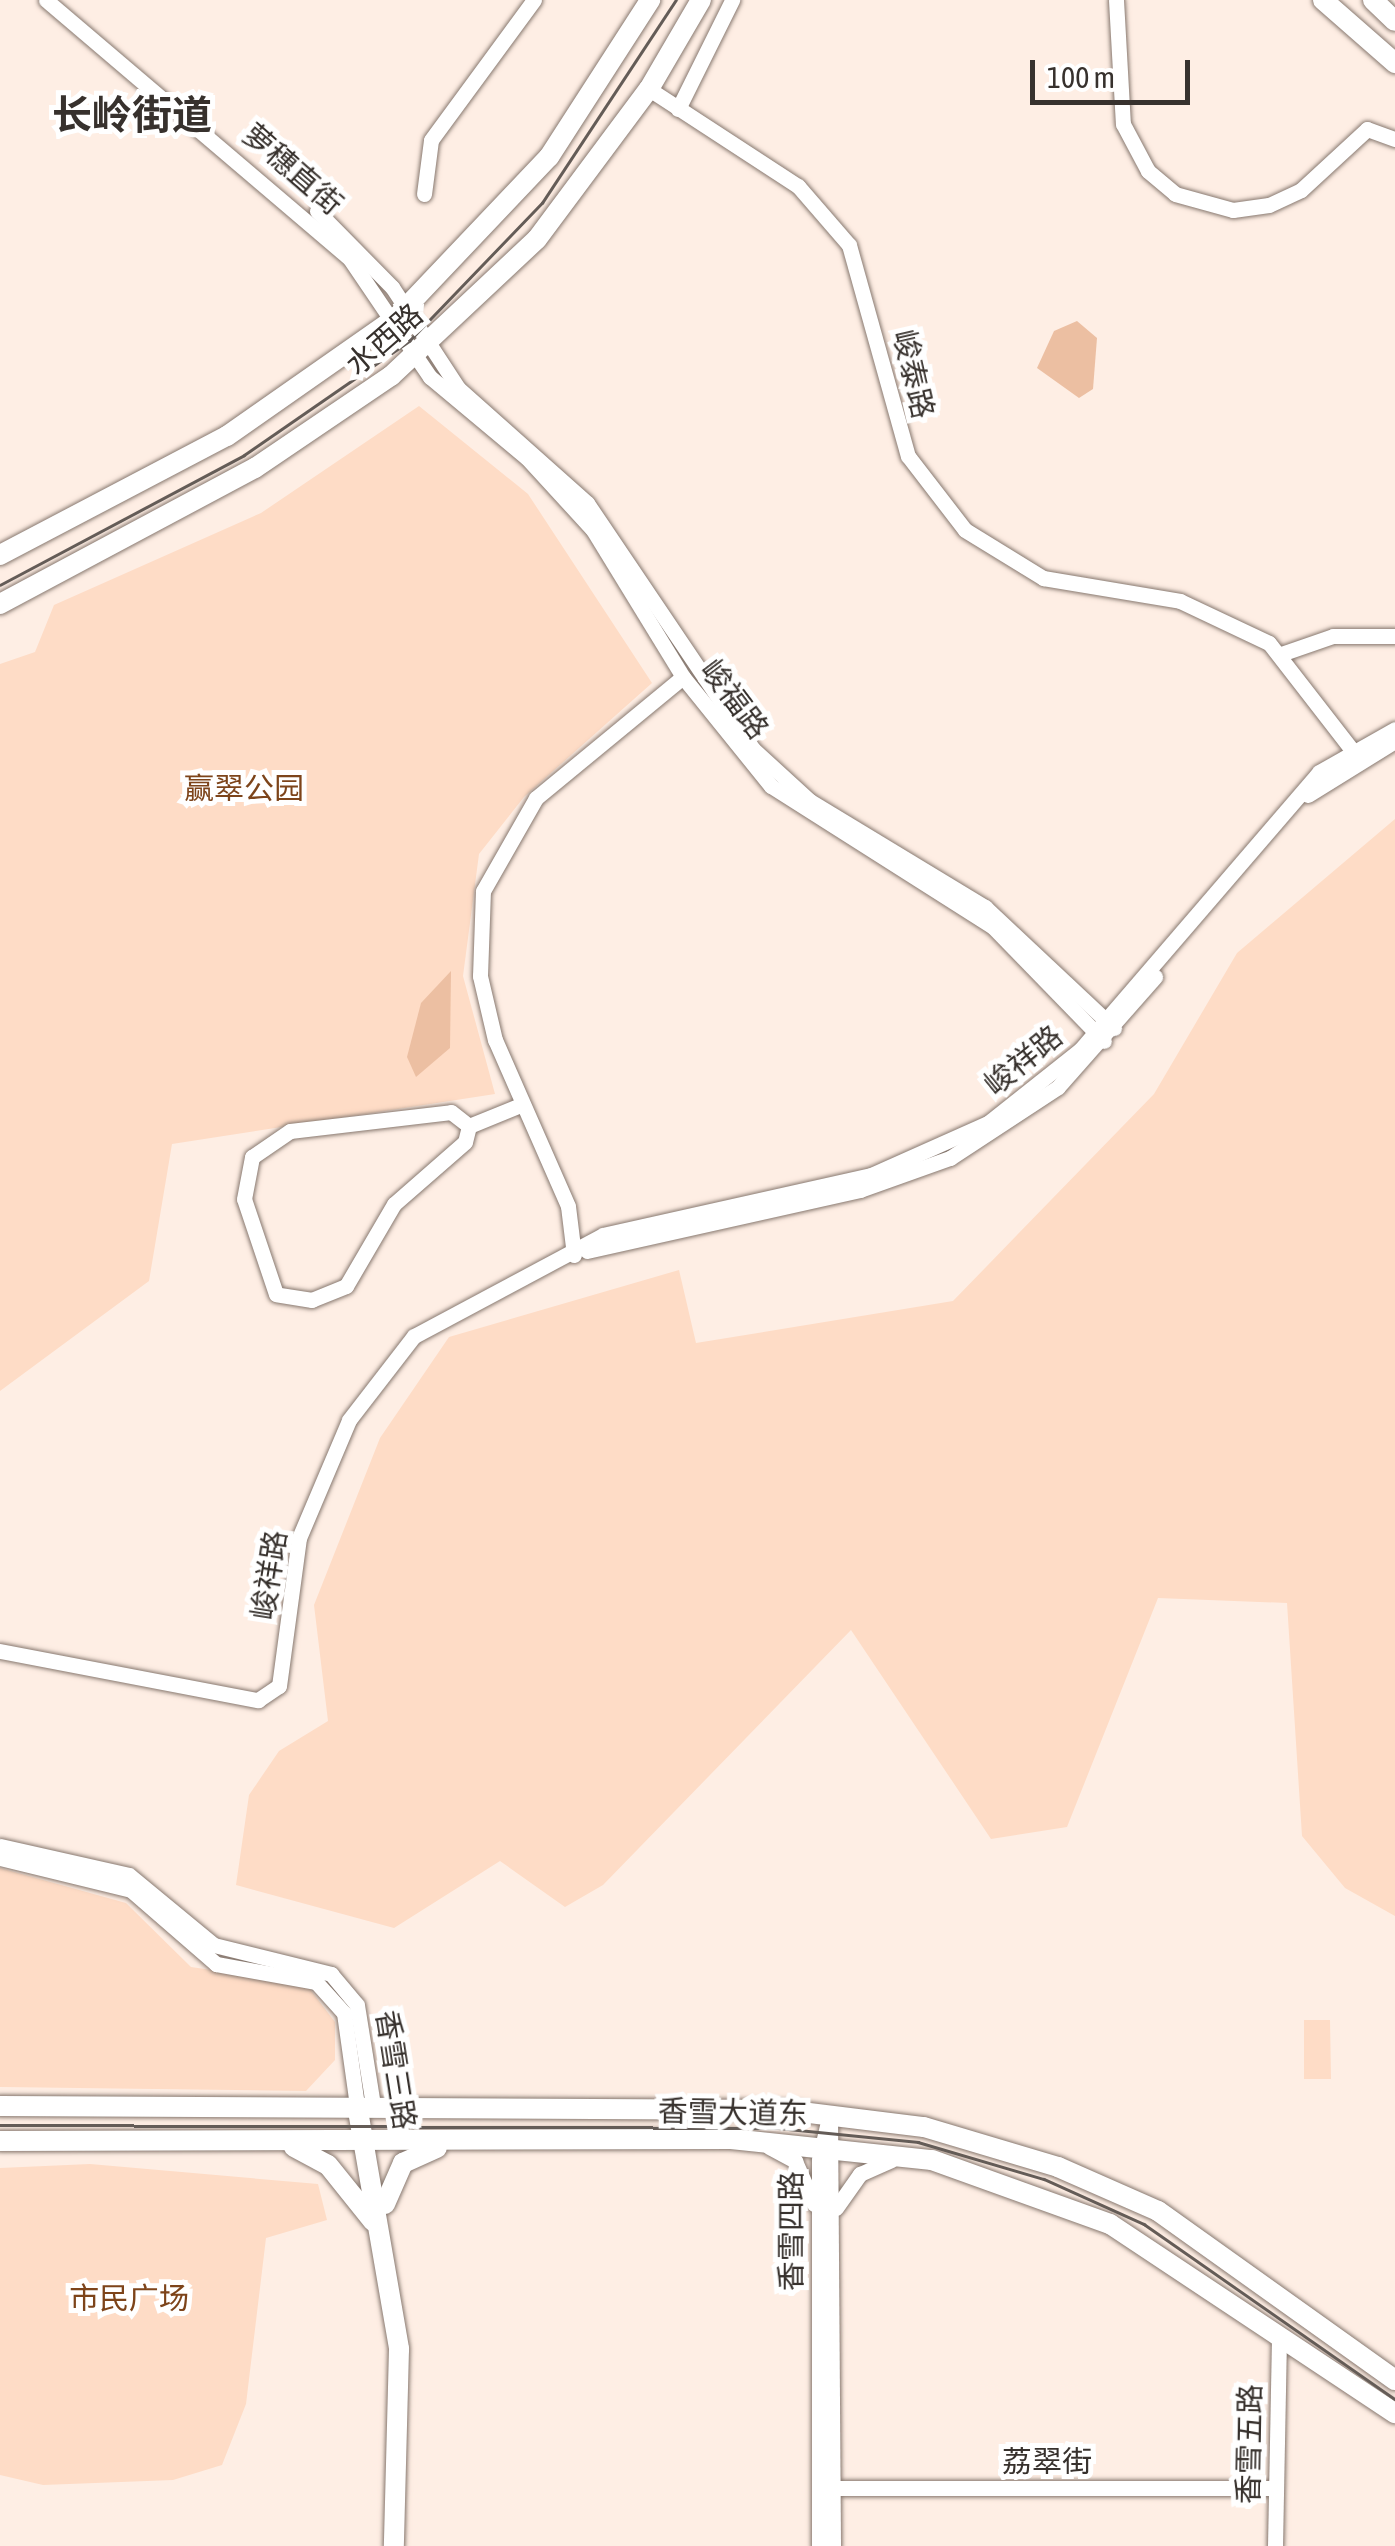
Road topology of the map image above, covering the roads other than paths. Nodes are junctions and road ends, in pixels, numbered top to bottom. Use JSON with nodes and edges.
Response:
{"nodes":[{"id":1,"x":46,"y":0,"type":"edge"},
{"id":2,"x":58,"y":0,"type":"edge"},
{"id":3,"x":534,"y":0,"type":"edge"},
{"id":4,"x":650,"y":0,"type":"edge"},
{"id":5,"x":700,"y":0,"type":"edge"},
{"id":6,"x":732,"y":0,"type":"edge"},
{"id":7,"x":1116,"y":0,"type":"edge"},
{"id":8,"x":1324,"y":0,"type":"edge"},
{"id":9,"x":1373,"y":0,"type":"edge"},
{"id":10,"x":1395,"y":21,"type":"edge"},
{"id":11,"x":1395,"y":63,"type":"edge"},
{"id":12,"x":649,"y":89,"type":"junction"},
{"id":13,"x":678,"y":109,"type":"junction"},
{"id":14,"x":1395,"y":139,"type":"edge"},
{"id":15,"x":424,"y":194,"type":"dead end"},
{"id":16,"x":402,"y":313,"type":"junction"},
{"id":17,"x":421,"y":348,"type":"junction"},
{"id":18,"x":0,"y":555,"type":"edge"},
{"id":19,"x":0,"y":604,"type":"edge"},
{"id":20,"x":1395,"y":636,"type":"edge"},
{"id":21,"x":1281,"y":654,"type":"junction"},
{"id":22,"x":683,"y":677,"type":"junction"},
{"id":23,"x":1395,"y":729,"type":"edge"},
{"id":24,"x":1395,"y":741,"type":"edge"},
{"id":25,"x":1355,"y":753,"type":"junction"},
{"id":26,"x":1105,"y":1031,"type":"junction"},
{"id":27,"x":523,"y":1104,"type":"junction"},
{"id":28,"x":469,"y":1126,"type":"junction"},
{"id":29,"x":574,"y":1254,"type":"junction"},
{"id":30,"x":0,"y":1651,"type":"edge"},
{"id":31,"x":0,"y":1846,"type":"edge"},
{"id":32,"x":0,"y":1858,"type":"edge"},
{"id":33,"x":365,"y":2105,"type":"junction"},
{"id":34,"x":0,"y":2106,"type":"edge"},
{"id":35,"x":830,"y":2112,"type":"junction"},
{"id":36,"x":731,"y":2139,"type":"junction"},
{"id":37,"x":0,"y":2141,"type":"edge"},
{"id":38,"x":370,"y":2142,"type":"junction"},
{"id":39,"x":269,"y":2144,"type":"junction"},
{"id":40,"x":827,"y":2144,"type":"junction"},
{"id":41,"x":464,"y":2145,"type":"junction"},
{"id":42,"x":932,"y":2160,"type":"junction"},
{"id":43,"x":385,"y":2204,"type":"junction"},
{"id":44,"x":826,"y":2214,"type":"junction"},
{"id":45,"x":377,"y":2227,"type":"junction"},
{"id":46,"x":1278,"y":2343,"type":"junction"},
{"id":47,"x":1395,"y":2380,"type":"edge"},
{"id":48,"x":1395,"y":2414,"type":"edge"},
{"id":49,"x":826,"y":2488,"type":"junction"},
{"id":50,"x":1274,"y":2488,"type":"junction"},
{"id":51,"x":394,"y":2546,"type":"edge"},
{"id":52,"x":406,"y":2546,"type":"edge"},
{"id":53,"x":819,"y":2546,"type":"edge"},
{"id":54,"x":833,"y":2546,"type":"edge"},
{"id":55,"x":1275,"y":2546,"type":"edge"}],
"edges":[{"from":1,"to":16,"type":"street","name":"萝穗直街"},
{"from":2,"to":16,"type":"street","name":"萝穗直街"},
{"from":3,"to":15,"type":"street"},
{"from":4,"to":16,"type":"main road","name":"水西路"},
{"from":5,"to":12,"type":"main road","name":"水西路"},
{"from":6,"to":13,"type":"street"},
{"from":7,"to":14,"type":"street"},
{"from":8,"to":11,"type":"main road"},
{"from":9,"to":10,"type":"main road"},
{"from":12,"to":13,"type":"street","name":"峻泰路"},
{"from":12,"to":17,"type":"main road","name":"水西路"},
{"from":13,"to":21,"type":"street","name":"峻泰路"},
{"from":16,"to":17,"type":"street","name":"峻福路"},
{"from":16,"to":18,"type":"main road","name":"水西路"},
{"from":17,"to":19,"type":"main road","name":"水西路"},
{"from":17,"to":22,"type":"street","name":"峻福路"},
{"from":17,"to":26,"type":"street","name":"峻福路"},
{"from":20,"to":21,"type":"street"},
{"from":21,"to":25,"type":"street","name":"峻泰路"},
{"from":22,"to":26,"type":"street","name":"峻福路"},
{"from":22,"to":27,"type":"street"},
{"from":23,"to":25,"type":"street","name":"峻祥路"},
{"from":24,"to":25,"type":"street","name":"峻祥路"},
{"from":25,"to":26,"type":"street","name":"峻祥路"},
{"from":26,"to":29,"type":"street","name":"峻祥路"},
{"from":27,"to":28,"type":"street"},
{"from":27,"to":29,"type":"street"},
{"from":28,"to":28,"type":"street"},
{"from":29,"to":30,"type":"street","name":"峻祥路"},
{"from":31,"to":33,"type":"street","name":"香雪三路"},
{"from":32,"to":33,"type":"street","name":"香雪三路"},
{"from":33,"to":34,"type":"main road","name":"香雪大道东"},
{"from":33,"to":35,"type":"main road","name":"香雪大道东"},
{"from":33,"to":38,"type":"main road","name":"香雪三路"},
{"from":35,"to":40,"type":"street","name":"香雪四路"},
{"from":35,"to":47,"type":"main road","name":"香雪大道东"},
{"from":36,"to":40,"type":"main road","name":"香雪大道东"},
{"from":36,"to":41,"type":"main road","name":"香雪大道东"},
{"from":36,"to":44,"type":"street"},
{"from":37,"to":39,"type":"main road","name":"香雪大道东"},
{"from":38,"to":39,"type":"main road","name":"香雪大道东"},
{"from":38,"to":41,"type":"main road","name":"香雪大道东"},
{"from":38,"to":43,"type":"main road","name":"香雪三路"},
{"from":38,"to":45,"type":"main road","name":"香雪三路"},
{"from":39,"to":45,"type":"main road"},
{"from":40,"to":42,"type":"main road","name":"香雪大道东"},
{"from":40,"to":44,"type":"street","name":"香雪四路"},
{"from":41,"to":43,"type":"main road"},
{"from":42,"to":44,"type":"street"},
{"from":42,"to":46,"type":"main road","name":"香雪大道东"},
{"from":43,"to":52,"type":"main road","name":"香雪三路"},
{"from":44,"to":49,"type":"street","name":"香雪四路"},
{"from":45,"to":51,"type":"main road","name":"香雪三路"},
{"from":46,"to":48,"type":"main road","name":"香雪大道东"},
{"from":46,"to":50,"type":"street","name":"香雪五路"},
{"from":49,"to":50,"type":"street","name":"荔翠街"},
{"from":49,"to":53,"type":"street","name":"香雪四路"},
{"from":49,"to":54,"type":"street","name":"香雪四路"},
{"from":50,"to":55,"type":"street","name":"香雪五路"}]}
